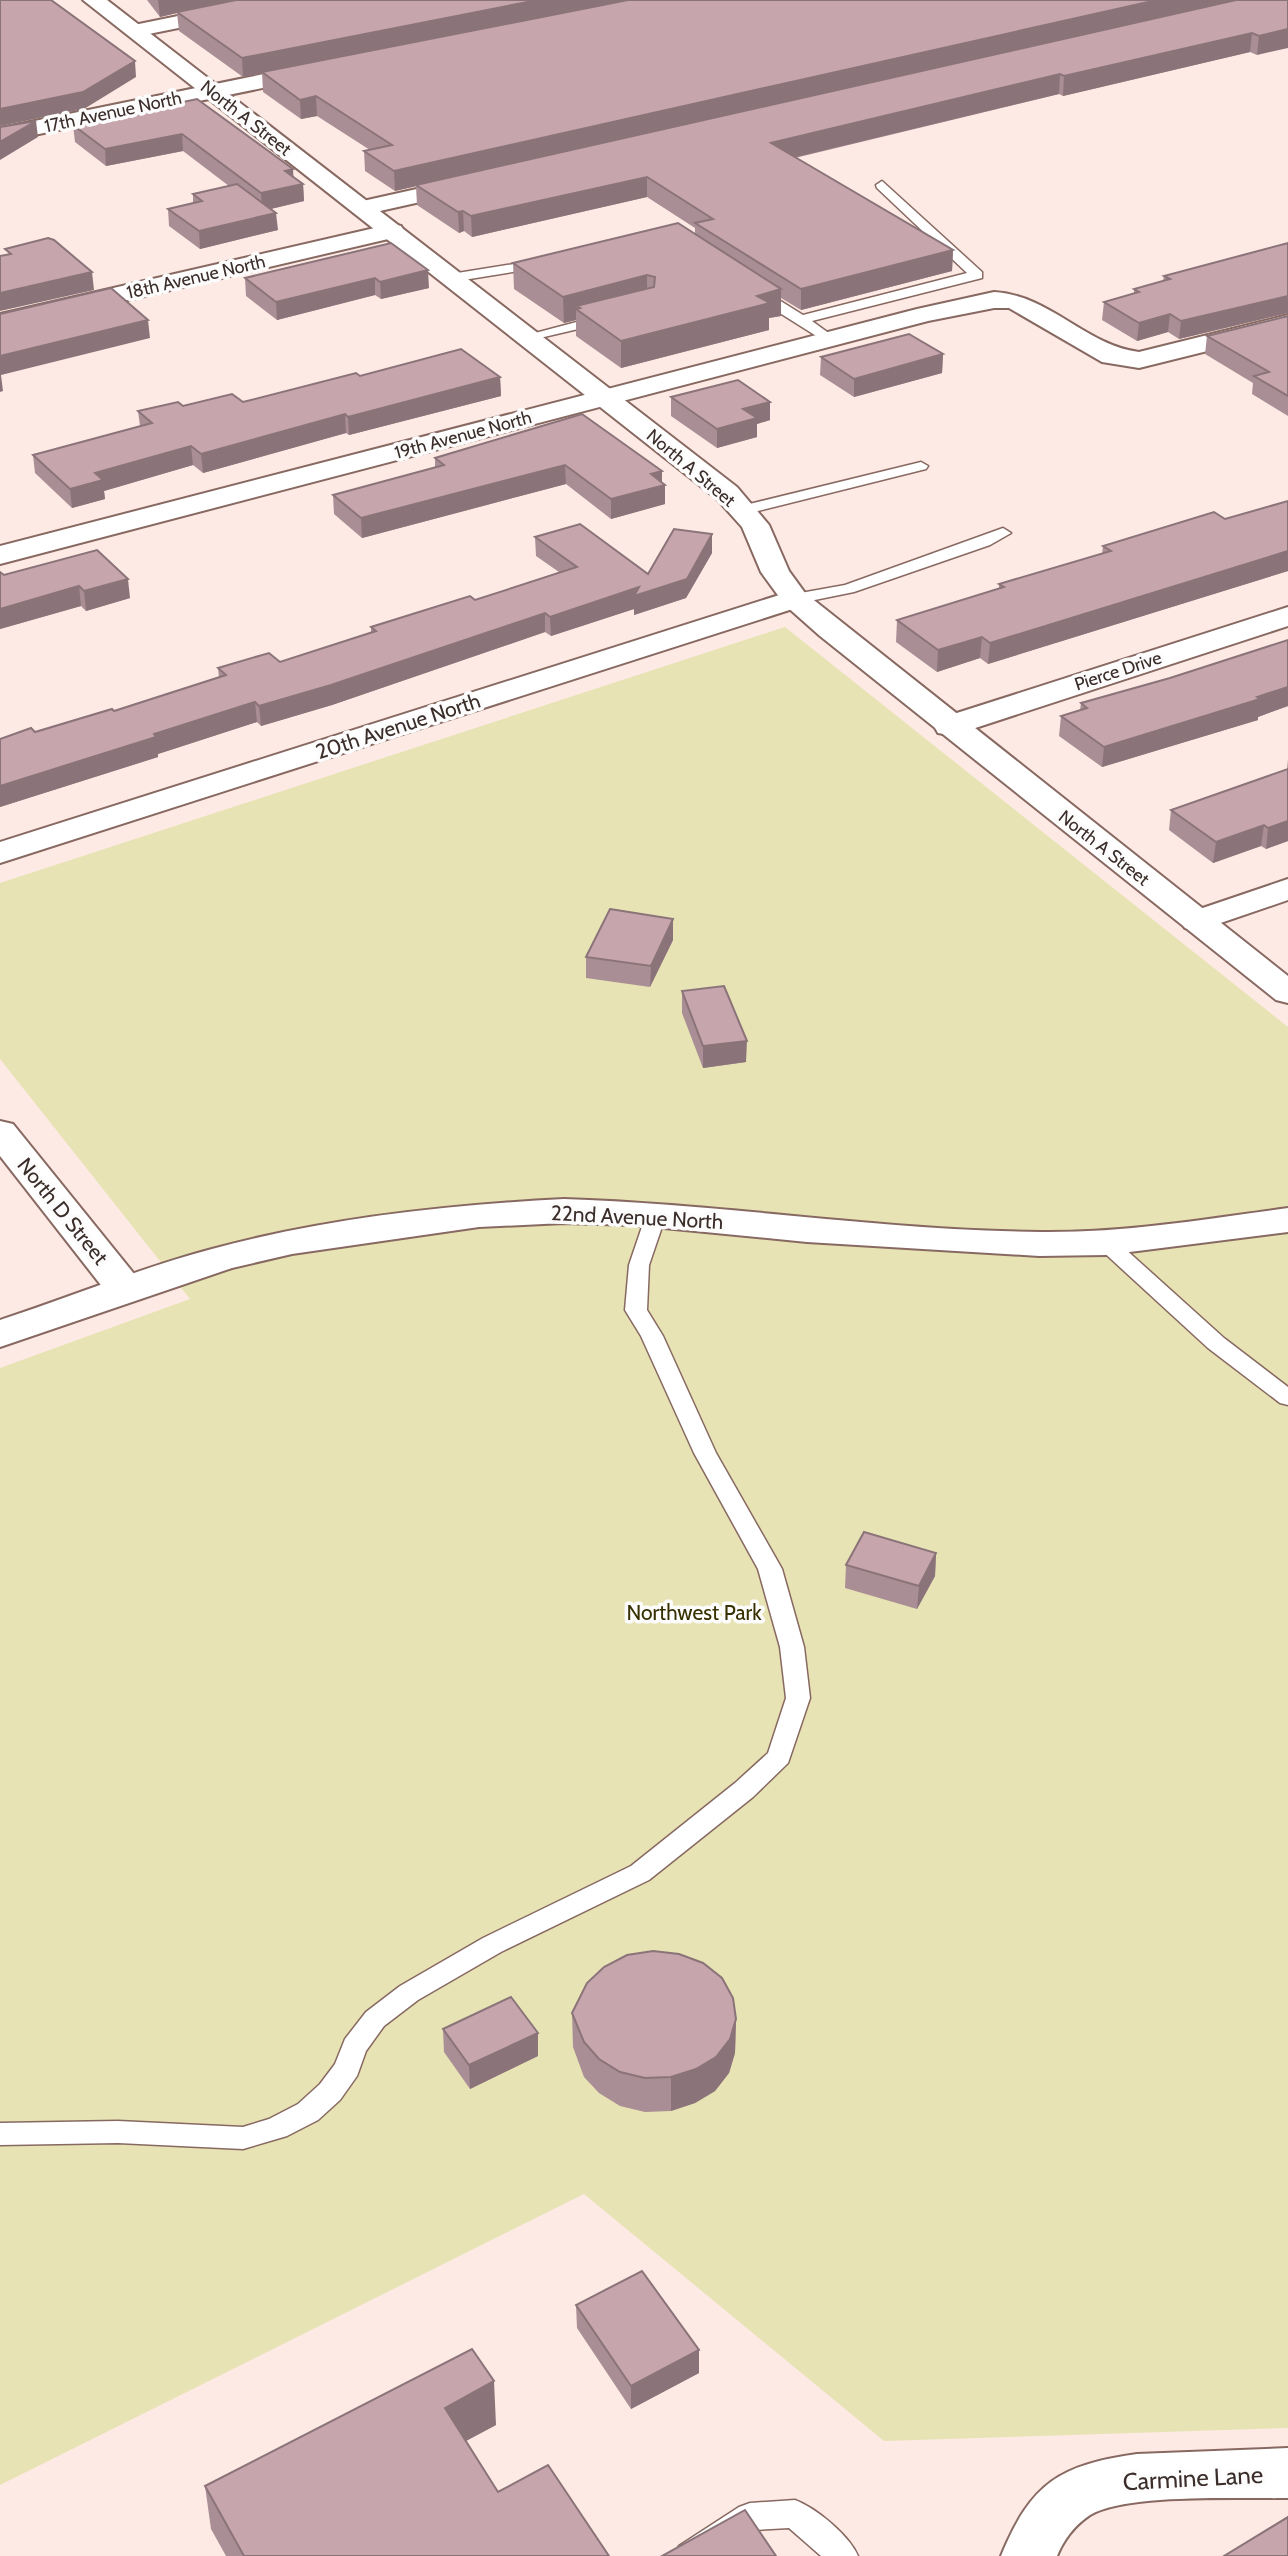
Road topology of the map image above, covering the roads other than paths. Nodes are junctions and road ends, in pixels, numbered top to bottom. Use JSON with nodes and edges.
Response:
{"nodes":[{"id":1,"x":94,"y":0,"type":"edge"},
{"id":2,"x":287,"y":0,"type":"edge"},
{"id":3,"x":134,"y":31,"type":"junction"},
{"id":4,"x":328,"y":69,"type":"edge"},
{"id":5,"x":212,"y":91,"type":"junction"},
{"id":6,"x":0,"y":135,"type":"edge"},
{"id":7,"x":489,"y":179,"type":"edge"},
{"id":8,"x":882,"y":185,"type":"dead end"},
{"id":9,"x":362,"y":208,"type":"junction"},
{"id":10,"x":392,"y":232,"type":"junction"},
{"id":11,"x":556,"y":261,"type":"edge"},
{"id":12,"x":451,"y":278,"type":"junction"},
{"id":13,"x":742,"y":282,"type":"edge"},
{"id":14,"x":624,"y":314,"type":"edge"},
{"id":15,"x":800,"y":320,"type":"junction"},
{"id":16,"x":0,"y":322,"type":"edge"},
{"id":17,"x":1283,"y":330,"type":"edge"},
{"id":18,"x":527,"y":337,"type":"junction"},
{"id":19,"x":829,"y":340,"type":"junction"},
{"id":20,"x":605,"y":398,"type":"junction"},
{"id":21,"x":921,"y":466,"type":"dead end"},
{"id":22,"x":742,"y":510,"type":"junction"},
{"id":23,"x":1003,"y":533,"type":"dead end"},
{"id":24,"x":0,"y":555,"type":"edge"},
{"id":25,"x":795,"y":599,"type":"junction"},
{"id":26,"x":1288,"y":617,"type":"edge"},
{"id":27,"x":949,"y":726,"type":"junction"},
{"id":28,"x":0,"y":853,"type":"edge"},
{"id":29,"x":1288,"y":889,"type":"edge"},
{"id":30,"x":1197,"y":921,"type":"junction"},
{"id":31,"x":1288,"y":993,"type":"edge"},
{"id":32,"x":0,"y":1132,"type":"edge"},
{"id":33,"x":656,"y":1215,"type":"junction"},
{"id":34,"x":1288,"y":1220,"type":"edge"},
{"id":35,"x":1106,"y":1243,"type":"junction"},
{"id":36,"x":125,"y":1289,"type":"junction"},
{"id":37,"x":0,"y":1334,"type":"edge"},
{"id":38,"x":1288,"y":1398,"type":"edge"},
{"id":39,"x":0,"y":2134,"type":"edge"},
{"id":40,"x":1288,"y":2473,"type":"edge"},
{"id":41,"x":1032,"y":2546,"type":"edge"},
{"id":42,"x":690,"y":2556,"type":"edge"},
{"id":43,"x":844,"y":2556,"type":"edge"}],
"edges":[{"from":1,"to":3,"type":"street","name":"North A Street"},
{"from":2,"to":3,"type":"street"},
{"from":3,"to":5,"type":"street","name":"North A Street"},
{"from":4,"to":5,"type":"street","name":"17th Avenue North"},
{"from":5,"to":6,"type":"street","name":"17th Avenue North"},
{"from":5,"to":9,"type":"street","name":"North A Street"},
{"from":7,"to":9,"type":"street"},
{"from":8,"to":15,"type":"lane"},
{"from":9,"to":10,"type":"street","name":"North A Street"},
{"from":10,"to":12,"type":"street","name":"North A Street"},
{"from":10,"to":16,"type":"street","name":"18th Avenue North"},
{"from":11,"to":12,"type":"lane"},
{"from":12,"to":18,"type":"street","name":"North A Street"},
{"from":13,"to":15,"type":"lane"},
{"from":14,"to":18,"type":"lane"},
{"from":15,"to":19,"type":"lane"},
{"from":17,"to":19,"type":"street","name":"19th Avenue North"},
{"from":18,"to":20,"type":"street","name":"North A Street"},
{"from":19,"to":20,"type":"street","name":"19th Avenue North"},
{"from":20,"to":22,"type":"street","name":"North A Street"},
{"from":20,"to":24,"type":"street","name":"19th Avenue North"},
{"from":21,"to":22,"type":"lane"},
{"from":22,"to":25,"type":"street","name":"North A Street"},
{"from":23,"to":25,"type":"lane"},
{"from":25,"to":27,"type":"street","name":"North A Street"},
{"from":25,"to":28,"type":"street","name":"20th Avenue North"},
{"from":26,"to":27,"type":"street","name":"Pierce Drive"},
{"from":27,"to":30,"type":"street","name":"North A Street"},
{"from":29,"to":30,"type":"street"},
{"from":30,"to":31,"type":"street","name":"North A Street"},
{"from":32,"to":36,"type":"street","name":"North D Street"},
{"from":33,"to":35,"type":"street","name":"22nd Avenue North"},
{"from":33,"to":36,"type":"street","name":"22nd Avenue North"},
{"from":33,"to":39,"type":"lane"},
{"from":34,"to":35,"type":"street","name":"22nd Avenue North"},
{"from":35,"to":38,"type":"lane"},
{"from":36,"to":37,"type":"street","name":"22nd Avenue North"},
{"from":40,"to":41,"type":"street","name":"Carmine Lane"},
{"from":42,"to":43,"type":"lane"}]}
